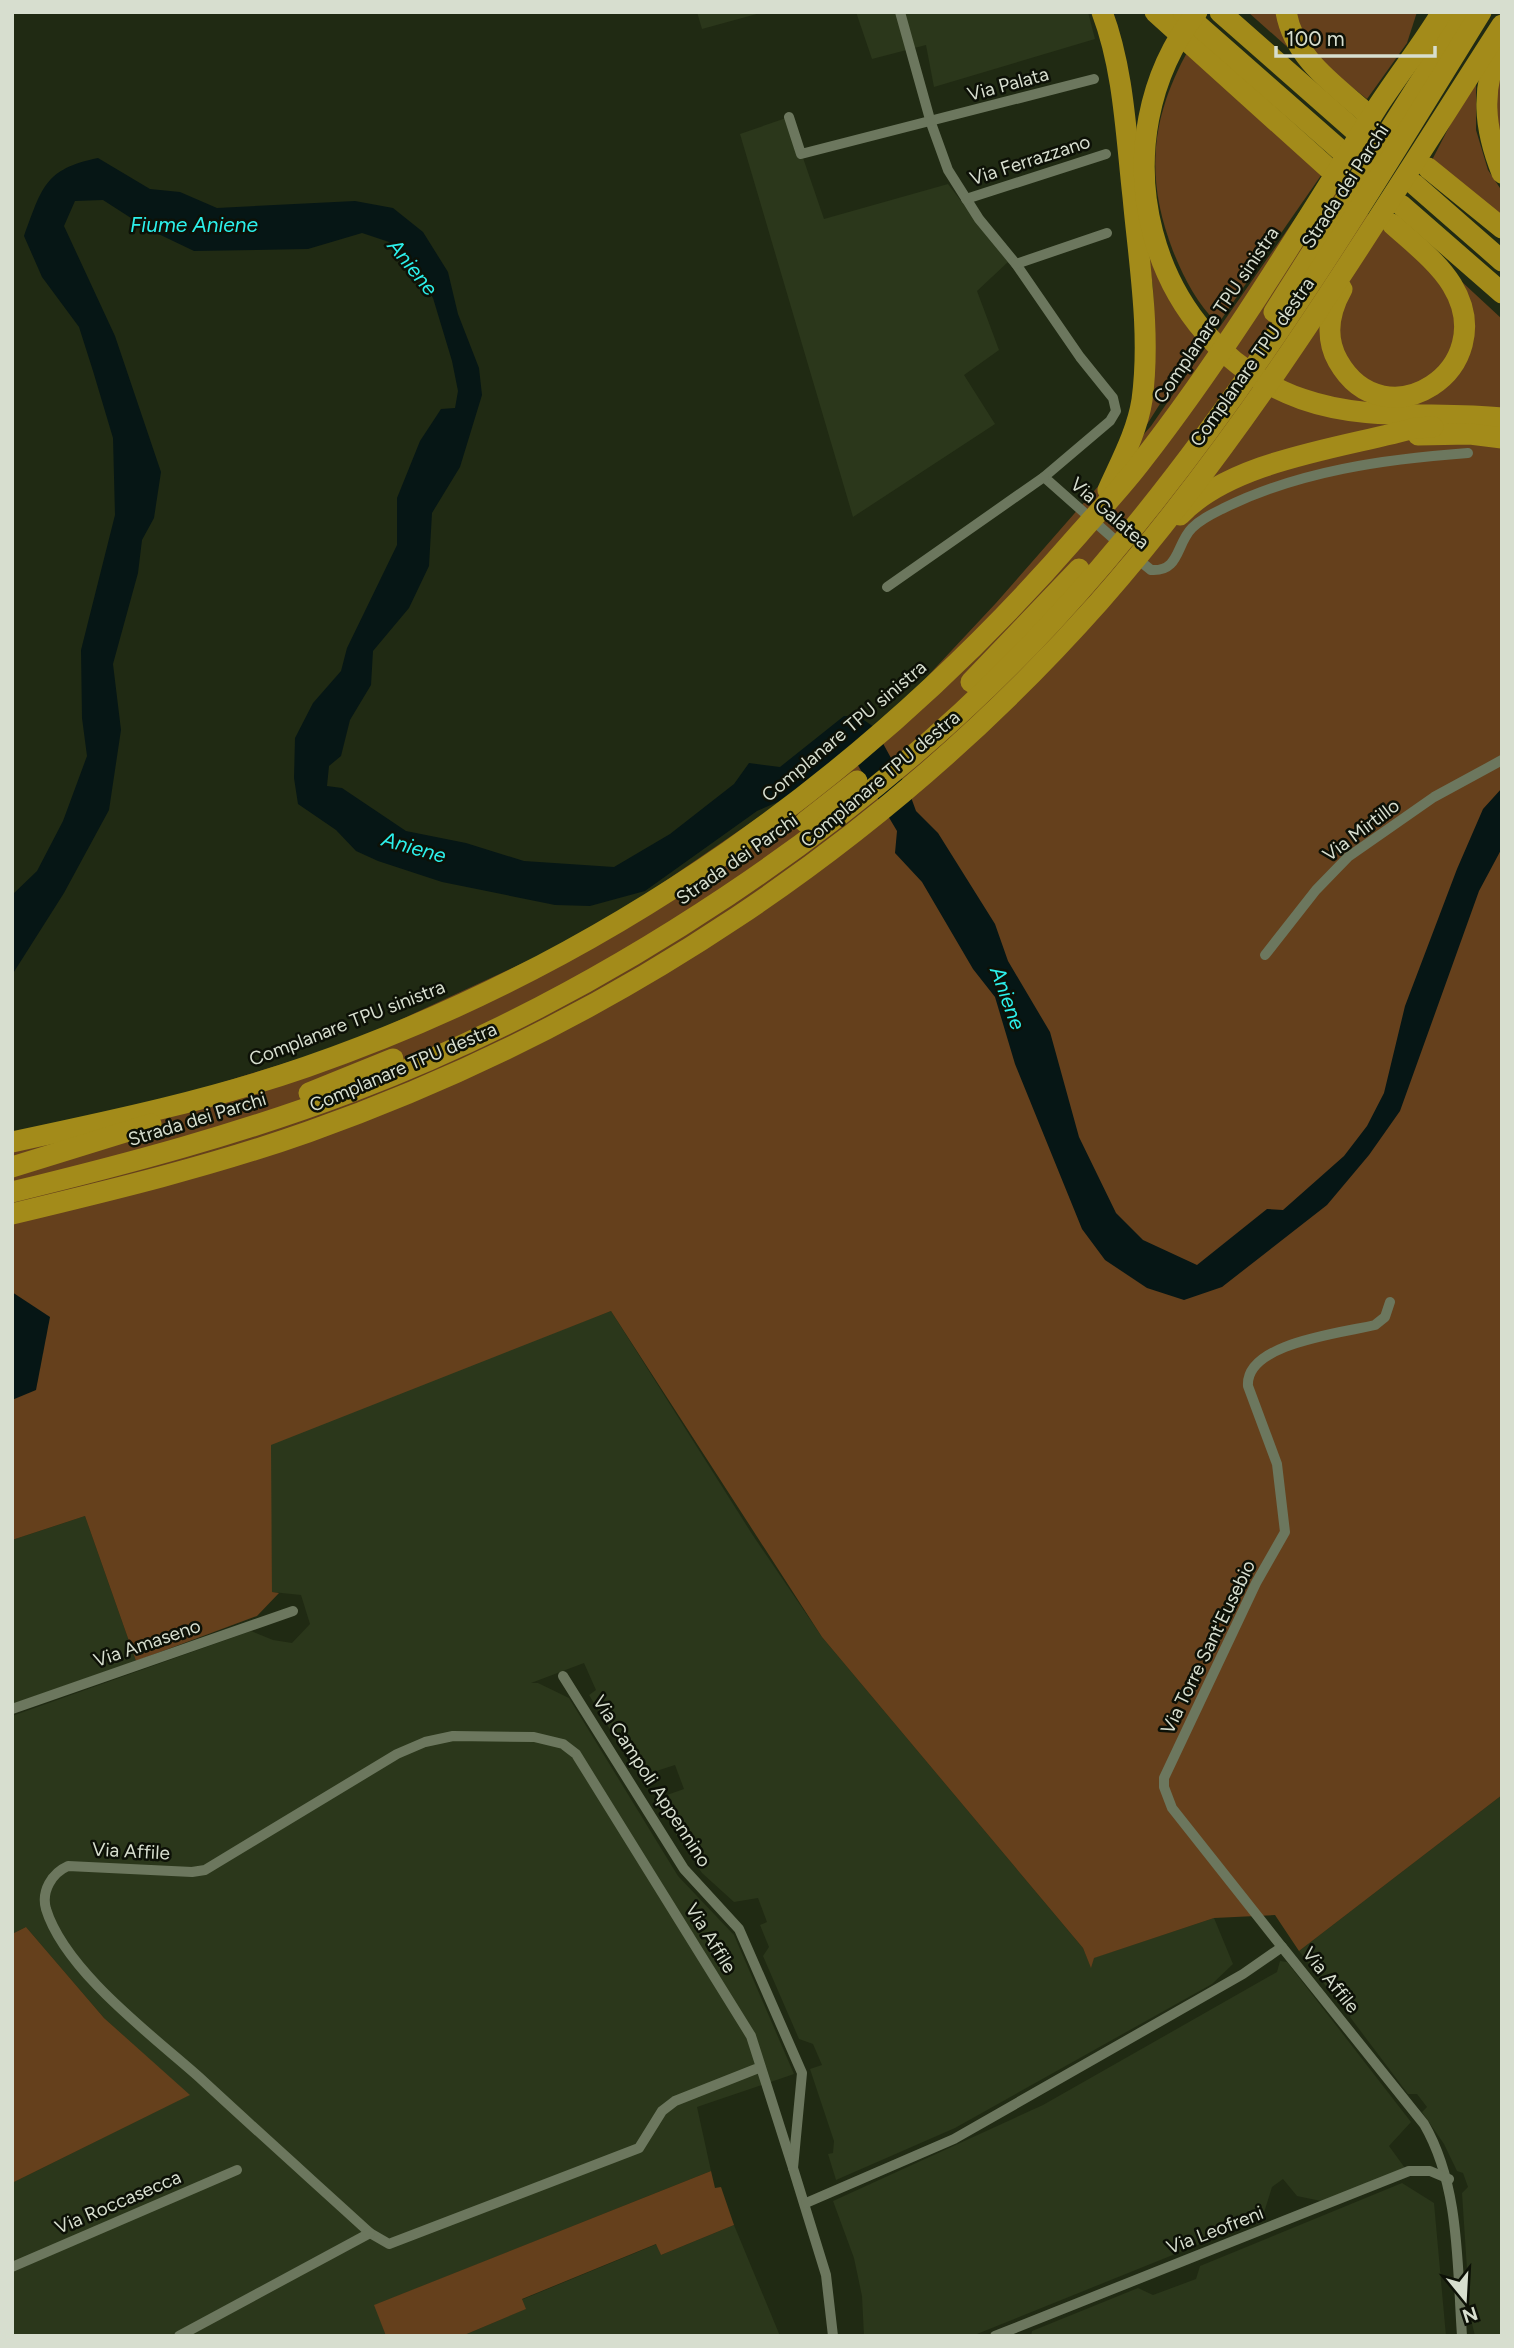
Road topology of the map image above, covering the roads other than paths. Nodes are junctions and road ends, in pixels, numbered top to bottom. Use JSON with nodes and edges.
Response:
{"nodes":[{"id":1,"x":900,"y":12,"type":"edge"},
{"id":2,"x":1102,"y":12,"type":"edge"},
{"id":3,"x":1155,"y":12,"type":"edge"},
{"id":4,"x":1183,"y":12,"type":"edge"},
{"id":5,"x":1197,"y":12,"type":"edge"},
{"id":6,"x":1220,"y":12,"type":"edge"},
{"id":7,"x":1286,"y":12,"type":"edge"},
{"id":8,"x":1425,"y":12,"type":"edge"},
{"id":9,"x":1442,"y":12,"type":"edge"},
{"id":10,"x":1464,"y":12,"type":"edge"},
{"id":11,"x":1481,"y":12,"type":"edge"},
{"id":12,"x":1502,"y":25,"type":"edge"},
{"id":13,"x":1502,"y":43,"type":"edge"},
{"id":14,"x":1402,"y":71,"type":"junction"},
{"id":15,"x":1094,"y":79,"type":"dead end"},
{"id":16,"x":789,"y":117,"type":"dead end"},
{"id":17,"x":1379,"y":120,"type":"junction"},
{"id":18,"x":931,"y":123,"type":"junction"},
{"id":19,"x":1106,"y":154,"type":"dead end"},
{"id":20,"x":1422,"y":167,"type":"junction"},
{"id":21,"x":1502,"y":173,"type":"edge"},
{"id":22,"x":965,"y":199,"type":"junction"},
{"id":23,"x":1502,"y":228,"type":"edge"},
{"id":24,"x":1107,"y":233,"type":"dead end"},
{"id":25,"x":1351,"y":233,"type":"junction"},
{"id":26,"x":1497,"y":254,"type":"edge"},
{"id":27,"x":1016,"y":264,"type":"junction"},
{"id":28,"x":1502,"y":293,"type":"edge"},
{"id":29,"x":1502,"y":418,"type":"edge"},
{"id":30,"x":1502,"y":429,"type":"edge"},
{"id":31,"x":1502,"y":438,"type":"edge"},
{"id":32,"x":1364,"y":442,"type":"junction"},
{"id":33,"x":1468,"y":453,"type":"dead end"},
{"id":34,"x":1044,"y":477,"type":"junction"},
{"id":35,"x":1098,"y":513,"type":"junction"},
{"id":36,"x":887,"y":587,"type":"dead end"},
{"id":37,"x":1101,"y":600,"type":"junction"},
{"id":38,"x":914,"y":731,"type":"junction"},
{"id":39,"x":1502,"y":760,"type":"edge"},
{"id":40,"x":620,"y":955,"type":"junction"},
{"id":41,"x":1265,"y":955,"type":"dead end"},
{"id":42,"x":304,"y":1068,"type":"junction"},
{"id":43,"x":12,"y":1143,"type":"edge"},
{"id":44,"x":12,"y":1167,"type":"edge"},
{"id":45,"x":12,"y":1177,"type":"edge"},
{"id":46,"x":12,"y":1192,"type":"edge"},
{"id":47,"x":12,"y":1214,"type":"edge"},
{"id":48,"x":1390,"y":1302,"type":"dead end"},
{"id":49,"x":293,"y":1611,"type":"dead end"},
{"id":50,"x":563,"y":1676,"type":"dead end"},
{"id":51,"x":12,"y":1709,"type":"edge"},
{"id":52,"x":1282,"y":1947,"type":"junction"},
{"id":53,"x":761,"y":2067,"type":"junction"},
{"id":54,"x":793,"y":2168,"type":"junction"},
{"id":55,"x":237,"y":2170,"type":"dead end"},
{"id":56,"x":1449,"y":2179,"type":"junction"},
{"id":57,"x":806,"y":2203,"type":"junction"},
{"id":58,"x":370,"y":2233,"type":"junction"},
{"id":59,"x":12,"y":2267,"type":"edge"},
{"id":60,"x":179,"y":2336,"type":"edge"},
{"id":61,"x":833,"y":2336,"type":"edge"},
{"id":62,"x":995,"y":2336,"type":"edge"},
{"id":63,"x":1462,"y":2336,"type":"edge"}],
"edges":[{"from":1,"to":18,"type":"street","name":"Via Galatea"},
{"from":2,"to":35,"type":"highway"},
{"from":3,"to":4,"type":"highway"},
{"from":5,"to":29,"type":"highway"},
{"from":6,"to":17,"type":"highway"},
{"from":7,"to":17,"type":"highway"},
{"from":8,"to":14,"type":"highway"},
{"from":9,"to":14,"type":"highway","name":"Complanare TPU sinistra"},
{"from":10,"to":17,"type":"highway","name":"Strada dei Parchi"},
{"from":11,"to":17,"type":"highway","name":"Strada dei Parchi"},
{"from":12,"to":20,"type":"highway","name":"Complanare TPU destra"},
{"from":13,"to":21,"type":"highway"},
{"from":14,"to":17,"type":"highway","name":"Complanare TPU sinistra"},
{"from":15,"to":18,"type":"street","name":"Via Palata"},
{"from":16,"to":18,"type":"street","name":"Via Palata"},
{"from":17,"to":25,"type":"highway","name":"Strada dei Parchi"},
{"from":17,"to":35,"type":"highway","name":"Complanare TPU sinistra"},
{"from":18,"to":22,"type":"street","name":"Via Galatea"},
{"from":19,"to":22,"type":"street","name":"Via Ferrazzano"},
{"from":20,"to":23,"type":"highway"},
{"from":20,"to":25,"type":"highway","name":"Complanare TPU destra"},
{"from":20,"to":26,"type":"highway"},
{"from":22,"to":27,"type":"street","name":"Via Galatea"},
{"from":24,"to":27,"type":"street"},
{"from":25,"to":28,"type":"highway"},
{"from":25,"to":37,"type":"highway","name":"Complanare TPU destra"},
{"from":25,"to":38,"type":"highway","name":"Strada dei Parchi"},
{"from":27,"to":34,"type":"street","name":"Via Galatea"},
{"from":30,"to":32,"type":"highway"},
{"from":31,"to":32,"type":"highway"},
{"from":32,"to":37,"type":"highway"},
{"from":33,"to":34,"type":"street","name":"Via Galatea"},
{"from":34,"to":36,"type":"street"},
{"from":35,"to":38,"type":"highway","name":"Complanare TPU sinistra"},
{"from":37,"to":47,"type":"highway","name":"Complanare TPU destra"},
{"from":38,"to":40,"type":"highway","name":"Strada dei Parchi"},
{"from":38,"to":42,"type":"highway","name":"Complanare TPU sinistra"},
{"from":39,"to":41,"type":"street","name":"Via Mirtillo"},
{"from":40,"to":45,"type":"highway","name":"Strada dei Parchi"},
{"from":40,"to":46,"type":"highway","name":"Strada dei Parchi"},
{"from":42,"to":43,"type":"highway","name":"Complanare TPU sinistra"},
{"from":42,"to":44,"type":"highway"},
{"from":48,"to":52,"type":"street","name":"Via Torre Sant'Eusebio"},
{"from":49,"to":51,"type":"street","name":"Via Amaseno"},
{"from":50,"to":54,"type":"street","name":"Via Campoli Appennino"},
{"from":52,"to":56,"type":"street","name":"Via Affile"},
{"from":52,"to":57,"type":"street","name":"Via Affile"},
{"from":53,"to":54,"type":"street","name":"Via Affile"},
{"from":53,"to":58,"type":"street","name":"Via Affile"},
{"from":53,"to":58,"type":"street","name":"Via Affile"},
{"from":54,"to":57,"type":"street","name":"Via Campoli Appennino"},
{"from":55,"to":59,"type":"street","name":"Via Roccasecca"},
{"from":56,"to":62,"type":"street","name":"Via Leofreni"},
{"from":56,"to":63,"type":"street","name":"Via Affile"},
{"from":57,"to":61,"type":"street","name":"Via Campoli Appennino"},
{"from":58,"to":60,"type":"street"}]}
